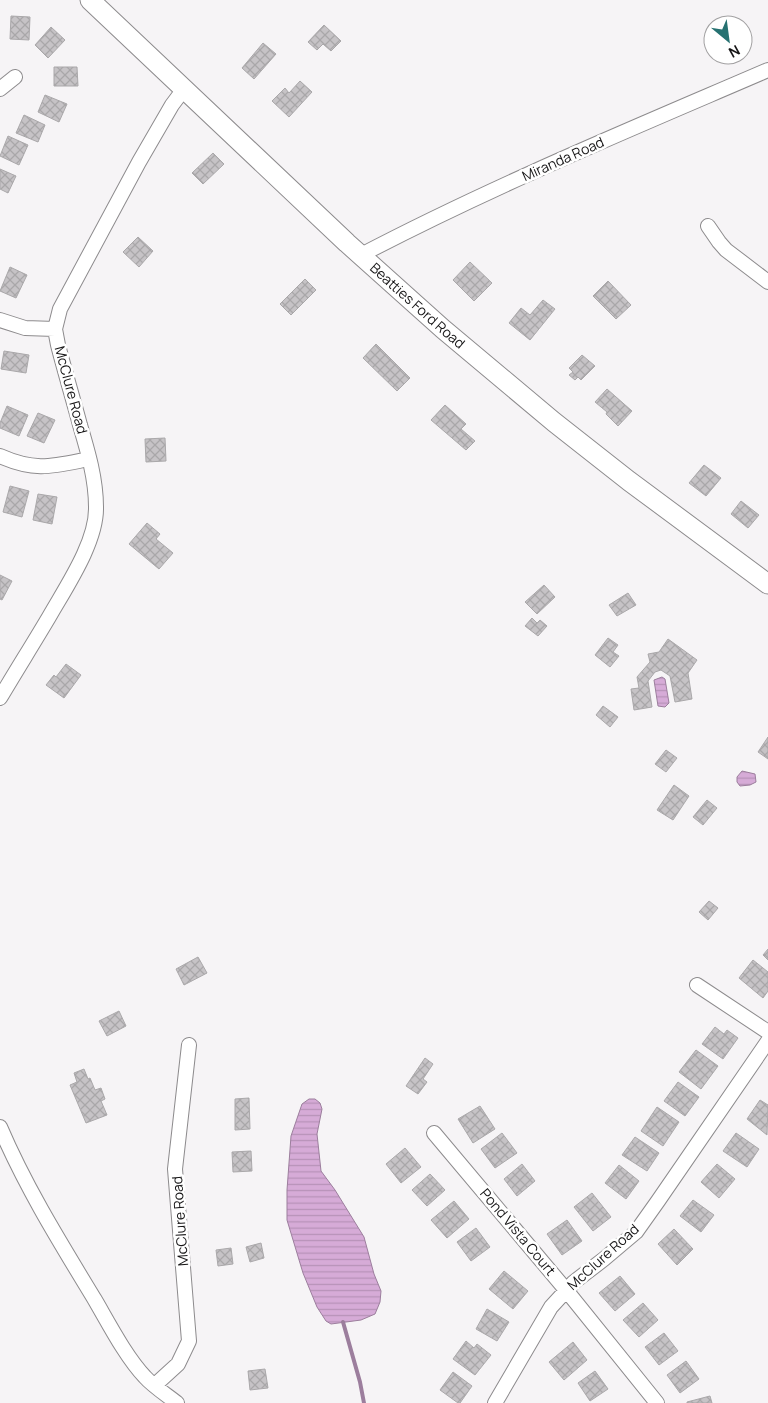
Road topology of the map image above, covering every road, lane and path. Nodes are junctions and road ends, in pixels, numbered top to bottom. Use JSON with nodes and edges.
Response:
{"nodes":[{"id":1,"x":90,"y":0,"type":"edge"},
{"id":2,"x":768,"y":70,"type":"edge"},
{"id":3,"x":15,"y":77,"type":"dead end"},
{"id":4,"x":0,"y":89,"type":"edge"},
{"id":5,"x":184,"y":89,"type":"junction"},
{"id":6,"x":708,"y":226,"type":"dead end"},
{"id":7,"x":361,"y":255,"type":"junction"},
{"id":8,"x":768,"y":282,"type":"edge"},
{"id":9,"x":0,"y":320,"type":"edge"},
{"id":10,"x":56,"y":329,"type":"junction"},
{"id":11,"x":0,"y":456,"type":"edge"},
{"id":12,"x":89,"y":459,"type":"junction"},
{"id":13,"x":768,"y":584,"type":"edge"},
{"id":14,"x":0,"y":698,"type":"edge"},
{"id":15,"x":697,"y":985,"type":"dead end"},
{"id":16,"x":768,"y":1032,"type":"edge"},
{"id":17,"x":768,"y":1041,"type":"edge"},
{"id":18,"x":189,"y":1045,"type":"dead end"},
{"id":19,"x":0,"y":1127,"type":"edge"},
{"id":20,"x":434,"y":1133,"type":"dead end"},
{"id":21,"x":566,"y":1290,"type":"junction"},
{"id":22,"x":155,"y":1385,"type":"junction"},
{"id":23,"x":177,"y":1403,"type":"edge"},
{"id":24,"x":495,"y":1403,"type":"edge"},
{"id":25,"x":658,"y":1403,"type":"edge"}],
"edges":[{"from":1,"to":5,"type":"main road","name":"Beatties Ford Road"},
{"from":2,"to":7,"type":"street","name":"Miranda Road"},
{"from":3,"to":4,"type":"street"},
{"from":5,"to":7,"type":"main road","name":"Beatties Ford Road"},
{"from":5,"to":10,"type":"street","name":"McClure Road"},
{"from":6,"to":8,"type":"street"},
{"from":7,"to":13,"type":"main road","name":"Beatties Ford Road"},
{"from":9,"to":10,"type":"street"},
{"from":10,"to":12,"type":"street","name":"McClure Road"},
{"from":11,"to":12,"type":"street"},
{"from":12,"to":14,"type":"street","name":"McClure Road"},
{"from":15,"to":16,"type":"street"},
{"from":17,"to":21,"type":"street","name":"McClure Road"},
{"from":18,"to":22,"type":"street","name":"McClure Road"},
{"from":19,"to":22,"type":"street"},
{"from":20,"to":21,"type":"street","name":"Pond Vista Court"},
{"from":21,"to":24,"type":"street","name":"McClure Road"},
{"from":21,"to":25,"type":"street","name":"Pond Vista Court"},
{"from":22,"to":23,"type":"street"}]}
